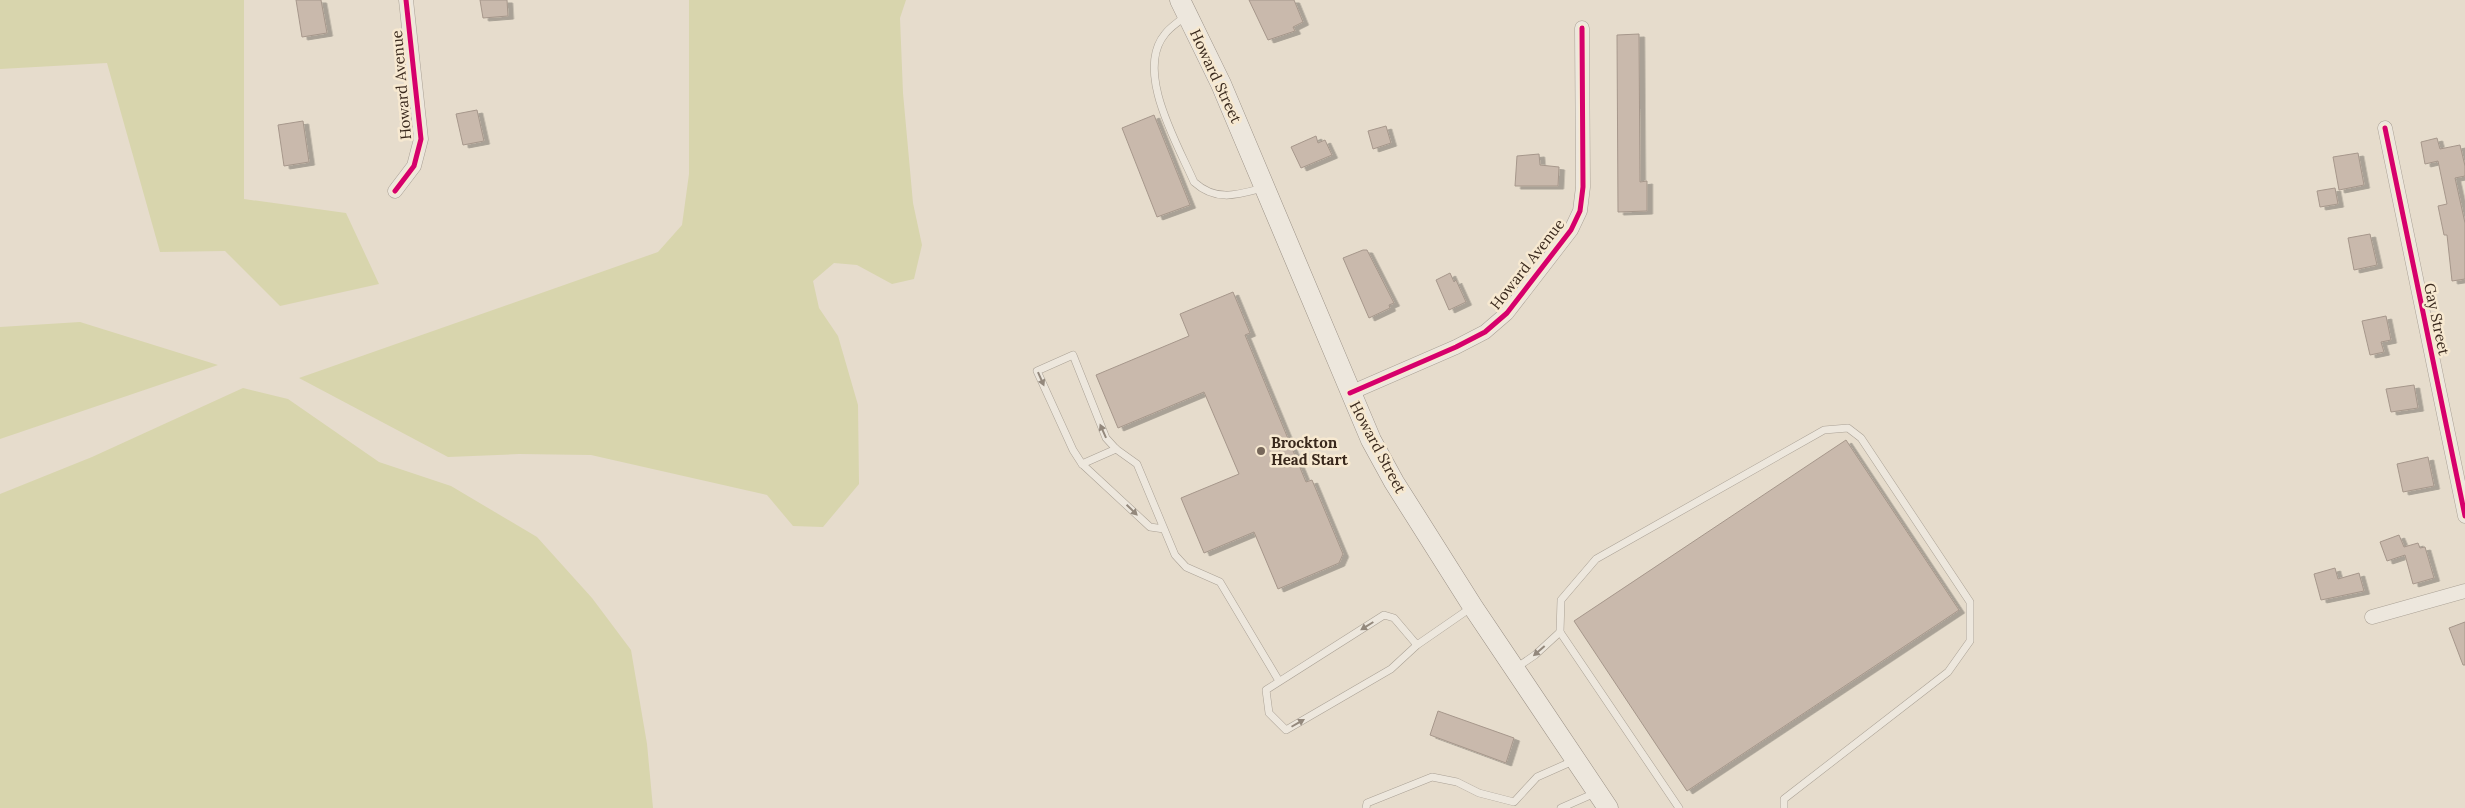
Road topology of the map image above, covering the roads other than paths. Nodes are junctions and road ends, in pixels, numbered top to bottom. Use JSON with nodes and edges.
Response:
{"nodes":[{"id":1,"x":406,"y":0,"type":"edge"},
{"id":2,"x":1184,"y":7,"type":"edge"},
{"id":3,"x":1582,"y":28,"type":"dead end"},
{"id":4,"x":2385,"y":128,"type":"dead end"},
{"id":5,"x":1265,"y":188,"type":"junction"},
{"id":6,"x":396,"y":191,"type":"dead end"},
{"id":7,"x":1350,"y":393,"type":"junction"},
{"id":8,"x":1116,"y":449,"type":"junction"},
{"id":9,"x":1082,"y":464,"type":"junction"},
{"id":10,"x":2465,"y":516,"type":"edge"},
{"id":11,"x":1164,"y":529,"type":"junction"},
{"id":12,"x":2465,"y":591,"type":"edge"},
{"id":13,"x":1473,"y":607,"type":"junction"},
{"id":14,"x":2372,"y":616,"type":"dead end"},
{"id":15,"x":1560,"y":632,"type":"junction"},
{"id":16,"x":1417,"y":645,"type":"junction"},
{"id":17,"x":1515,"y":668,"type":"junction"},
{"id":18,"x":1279,"y":681,"type":"junction"},
{"id":19,"x":1576,"y":759,"type":"junction"},
{"id":20,"x":1603,"y":800,"type":"edge"},
{"id":21,"x":1366,"y":808,"type":"edge"},
{"id":22,"x":1561,"y":808,"type":"edge"},
{"id":23,"x":1679,"y":808,"type":"edge"},
{"id":24,"x":1784,"y":808,"type":"edge"}],
"edges":[{"from":1,"to":6,"type":"street","name":"Howard Avenue"},
{"from":2,"to":5,"type":"main road","name":"Howard Street"},
{"from":2,"to":5,"type":"lane"},
{"from":3,"to":7,"type":"street","name":"Howard Avenue"},
{"from":4,"to":10,"type":"street","name":"Gay Street"},
{"from":5,"to":7,"type":"main road","name":"Howard Street"},
{"from":7,"to":13,"type":"main road","name":"Howard Street"},
{"from":8,"to":9,"type":"lane"},
{"from":8,"to":9,"type":"lane","one_way":true},
{"from":8,"to":11,"type":"lane"},
{"from":9,"to":11,"type":"lane","one_way":true},
{"from":11,"to":18,"type":"lane"},
{"from":12,"to":14,"type":"street"},
{"from":13,"to":16,"type":"lane"},
{"from":13,"to":17,"type":"main road","name":"Howard Street"},
{"from":15,"to":17,"type":"lane","one_way":true},
{"from":15,"to":23,"type":"lane"},
{"from":15,"to":24,"type":"lane"},
{"from":16,"to":18,"type":"lane","one_way":true},
{"from":18,"to":16,"type":"lane","one_way":true},
{"from":17,"to":19,"type":"main road","name":"Howard Street"},
{"from":19,"to":20,"type":"main road","name":"Howard Street"},
{"from":19,"to":21,"type":"lane"},
{"from":20,"to":22,"type":"lane"}]}
